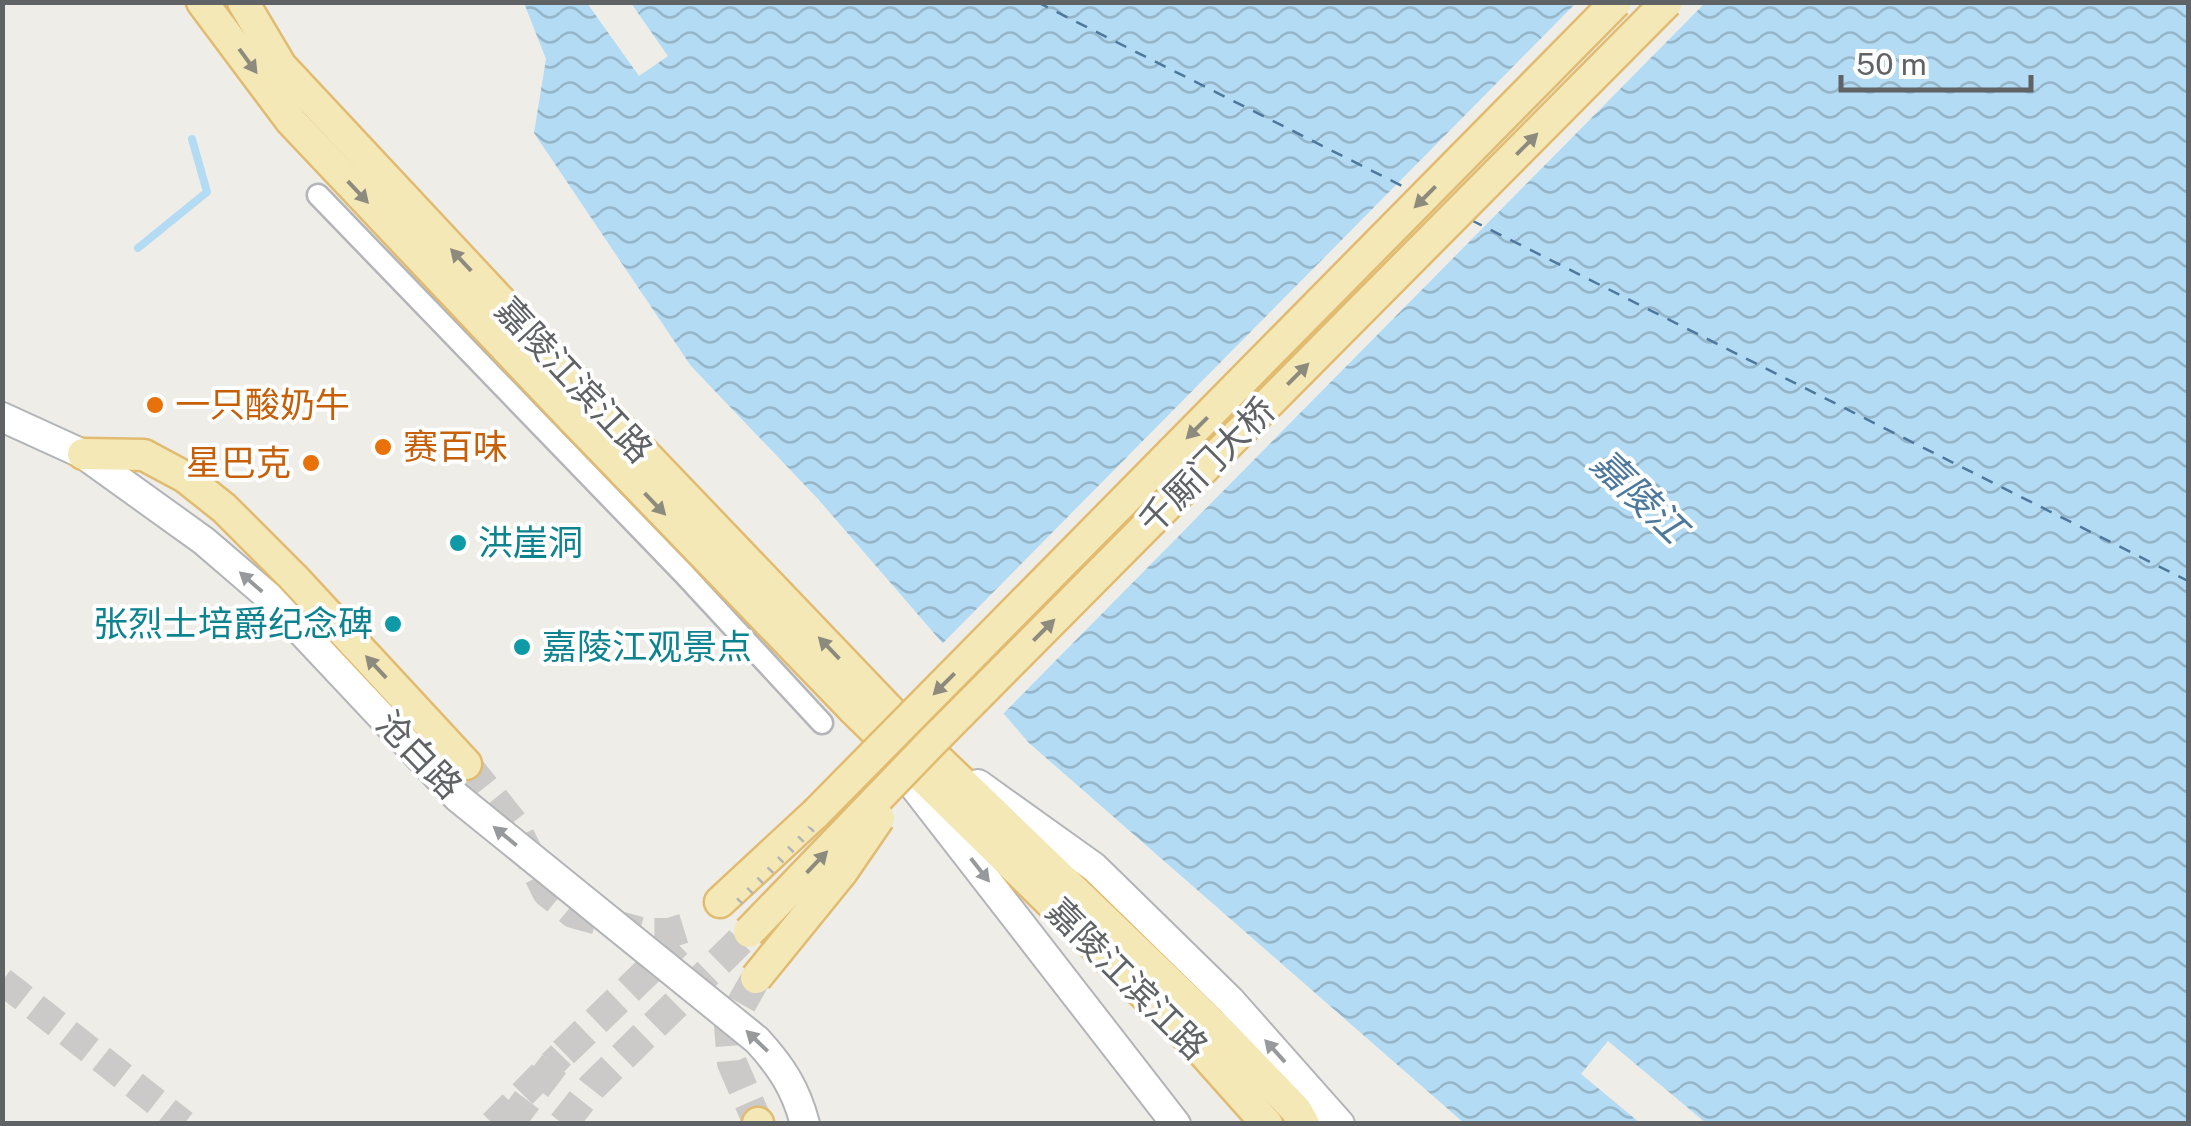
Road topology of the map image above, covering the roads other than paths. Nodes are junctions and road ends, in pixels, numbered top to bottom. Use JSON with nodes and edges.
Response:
{"nodes":[{"id":1,"x":202,"y":2,"type":"edge"},
{"id":2,"x":244,"y":2,"type":"edge"},
{"id":3,"x":1616,"y":2,"type":"edge"},
{"id":4,"x":1667,"y":2,"type":"edge"},
{"id":5,"x":300,"y":110,"type":"junction"},
{"id":6,"x":318,"y":196,"type":"dead end"},
{"id":7,"x":2,"y":417,"type":"edge"},
{"id":8,"x":83,"y":454,"type":"junction"},
{"id":9,"x":854,"y":712,"type":"junction"},
{"id":10,"x":822,"y":722,"type":"dead end"},
{"id":11,"x":927,"y":742,"type":"junction"},
{"id":12,"x":466,"y":764,"type":"tunnel mouth"},
{"id":13,"x":720,"y":902,"type":"tunnel mouth"},
{"id":14,"x":749,"y":932,"type":"tunnel mouth"},
{"id":15,"x":756,"y":978,"type":"tunnel mouth"},
{"id":16,"x":805,"y":1124,"type":"edge"},
{"id":17,"x":1176,"y":1124,"type":"edge"},
{"id":18,"x":1267,"y":1124,"type":"edge"},
{"id":19,"x":1304,"y":1124,"type":"edge"},
{"id":20,"x":1340,"y":1124,"type":"edge"}],
"edges":[{"from":1,"to":5,"type":"main road","name":"嘉陵江滨江路","one_way":true},
{"from":2,"to":5,"type":"main road","name":"嘉陵江滨江路"},
{"from":3,"to":13,"type":"main road","name":"千厮门大桥","one_way":true,"bridge":true},
{"from":11,"to":4,"type":"main road","name":"千厮门大桥","one_way":true,"bridge":true},
{"from":5,"to":9,"type":"main road","name":"嘉陵江滨江路","one_way":true},
{"from":11,"to":5,"type":"main road","name":"嘉陵江滨江路","one_way":true},
{"from":6,"to":10,"type":"street"},
{"from":7,"to":8,"type":"main road","name":"沧白路"},
{"from":12,"to":8,"type":"main road","one_way":true},
{"from":16,"to":8,"type":"main road","name":"沧白路","one_way":true},
{"from":9,"to":17,"type":"main road","name":"嘉陵江滨江路","one_way":true,"bridge":true},
{"from":9,"to":18,"type":"main road","name":"嘉陵江滨江路","bridge":true},
{"from":14,"to":11,"type":"main road","name":"千厮门大桥","one_way":true,"bridge":true},
{"from":11,"to":15,"type":"main road","bridge":true},
{"from":11,"to":19,"type":"main road","name":"嘉陵江滨江路"},
{"from":20,"to":11,"type":"main road","name":"嘉陵江滨江路","one_way":true}]}
